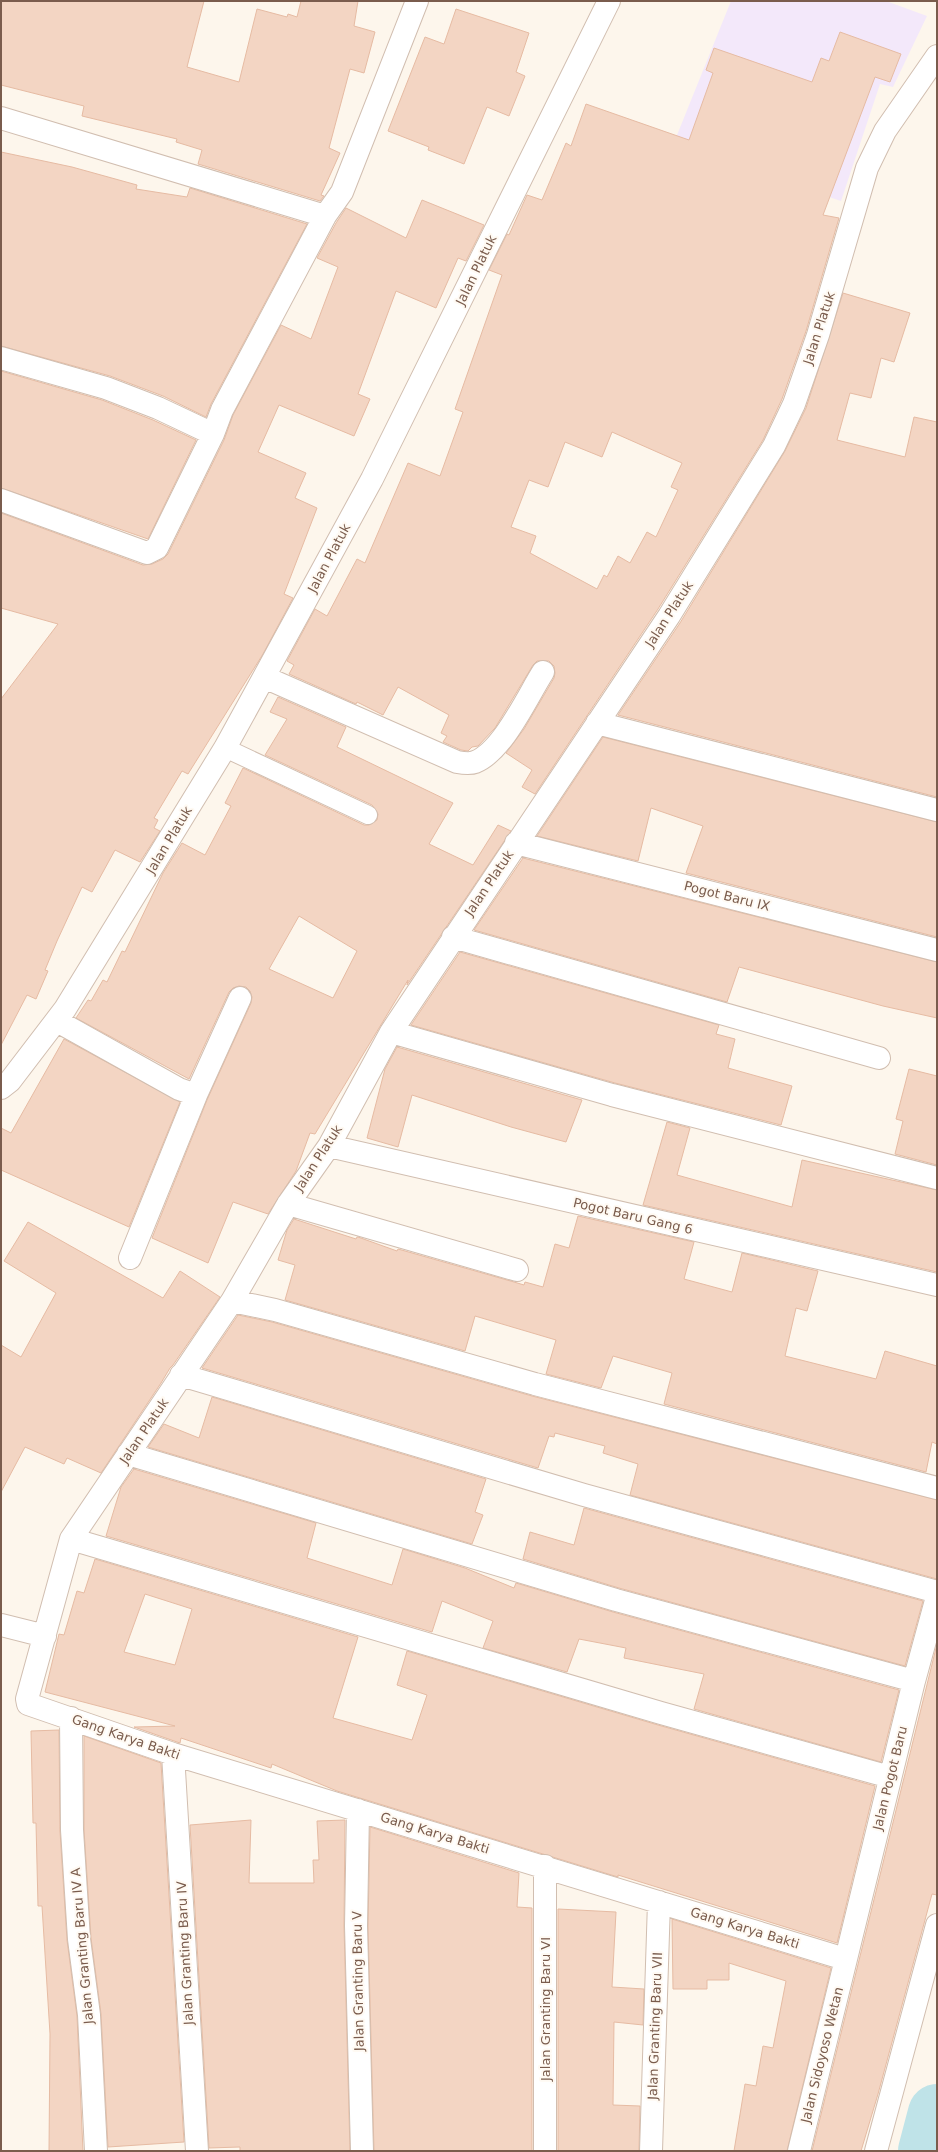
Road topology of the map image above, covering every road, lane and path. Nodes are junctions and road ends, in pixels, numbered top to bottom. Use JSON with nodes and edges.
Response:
{"nodes":[{"id":1,"x":417,"y":1,"type":"edge"},
{"id":2,"x":609,"y":1,"type":"edge"},
{"id":3,"x":937,"y":56,"type":"edge"},
{"id":4,"x":1,"y":118,"type":"edge"},
{"id":5,"x":325,"y":216,"type":"junction"},
{"id":6,"x":1,"y":358,"type":"edge"},
{"id":7,"x":213,"y":434,"type":"junction"},
{"id":8,"x":1,"y":500,"type":"edge"},
{"id":9,"x":543,"y":672,"type":"dead end"},
{"id":10,"x":264,"y":677,"type":"junction"},
{"id":11,"x":597,"y":723,"type":"junction"},
{"id":12,"x":225,"y":748,"type":"junction"},
{"id":13,"x":937,"y":810,"type":"edge"},
{"id":14,"x":368,"y":815,"type":"dead end"},
{"id":15,"x":516,"y":843,"type":"junction"},
{"id":16,"x":453,"y":936,"type":"junction"},
{"id":17,"x":937,"y":950,"type":"edge"},
{"id":18,"x":240,"y":998,"type":"dead end"},
{"id":19,"x":57,"y":1020,"type":"junction"},
{"id":20,"x":391,"y":1032,"type":"junction"},
{"id":21,"x":879,"y":1058,"type":"dead end"},
{"id":22,"x":1,"y":1088,"type":"edge"},
{"id":23,"x":196,"y":1095,"type":"junction"},
{"id":24,"x":329,"y":1146,"type":"junction"},
{"id":25,"x":937,"y":1178,"type":"edge"},
{"id":26,"x":288,"y":1204,"type":"junction"},
{"id":27,"x":130,"y":1258,"type":"dead end"},
{"id":28,"x":517,"y":1270,"type":"dead end"},
{"id":29,"x":937,"y":1285,"type":"edge"},
{"id":30,"x":232,"y":1301,"type":"junction"},
{"id":31,"x":181,"y":1375,"type":"junction"},
{"id":32,"x":128,"y":1454,"type":"junction"},
{"id":33,"x":937,"y":1488,"type":"edge"},
{"id":34,"x":71,"y":1539,"type":"junction"},
{"id":35,"x":937,"y":1592,"type":"edge"},
{"id":36,"x":937,"y":1597,"type":"edge"},
{"id":37,"x":1,"y":1625,"type":"edge"},
{"id":38,"x":45,"y":1636,"type":"junction"},
{"id":39,"x":914,"y":1681,"type":"junction"},
{"id":40,"x":27,"y":1702,"type":"joint"},
{"id":41,"x":71,"y":1718,"type":"junction"},
{"id":42,"x":173,"y":1754,"type":"junction"},
{"id":43,"x":890,"y":1777,"type":"junction"},
{"id":44,"x":358,"y":1810,"type":"junction"},
{"id":45,"x":545,"y":1866,"type":"junction"},
{"id":46,"x":659,"y":1902,"type":"junction"},
{"id":47,"x":937,"y":1925,"type":"edge"},
{"id":48,"x":845,"y":1959,"type":"junction"},
{"id":49,"x":96,"y":2151,"type":"edge"},
{"id":50,"x":197,"y":2151,"type":"edge"},
{"id":51,"x":362,"y":2151,"type":"edge"},
{"id":52,"x":545,"y":2151,"type":"edge"},
{"id":53,"x":651,"y":2151,"type":"edge"},
{"id":54,"x":799,"y":2151,"type":"edge"},
{"id":55,"x":876,"y":2151,"type":"edge"}],
"edges":[{"from":1,"to":5,"type":"street"},
{"from":2,"to":10,"type":"street","name":"Jalan Platuk"},
{"from":3,"to":11,"type":"street","name":"Jalan Platuk"},
{"from":4,"to":5,"type":"street"},
{"from":5,"to":7,"type":"street"},
{"from":6,"to":7,"type":"street"},
{"from":7,"to":8,"type":"street"},
{"from":9,"to":10,"type":"street"},
{"from":10,"to":12,"type":"street","name":"Jalan Platuk"},
{"from":11,"to":13,"type":"street"},
{"from":11,"to":15,"type":"street","name":"Jalan Platuk"},
{"from":12,"to":14,"type":"lane"},
{"from":12,"to":19,"type":"street","name":"Jalan Platuk"},
{"from":15,"to":16,"type":"street","name":"Jalan Platuk"},
{"from":15,"to":17,"type":"street","name":"Pogot Baru IX"},
{"from":16,"to":20,"type":"street","name":"Jalan Platuk"},
{"from":16,"to":21,"type":"street"},
{"from":18,"to":23,"type":"street"},
{"from":19,"to":22,"type":"street","name":"Jalan Platuk"},
{"from":19,"to":23,"type":"street"},
{"from":20,"to":24,"type":"street","name":"Jalan Platuk"},
{"from":20,"to":25,"type":"street"},
{"from":23,"to":27,"type":"street"},
{"from":24,"to":26,"type":"street","name":"Jalan Platuk"},
{"from":24,"to":29,"type":"street","name":"Pogot Baru Gang 6"},
{"from":26,"to":28,"type":"street"},
{"from":26,"to":30,"type":"street","name":"Jalan Platuk"},
{"from":30,"to":31,"type":"street","name":"Jalan Platuk"},
{"from":30,"to":33,"type":"street"},
{"from":31,"to":32,"type":"street","name":"Jalan Platuk"},
{"from":31,"to":35,"type":"street"},
{"from":32,"to":34,"type":"street","name":"Jalan Platuk"},
{"from":32,"to":39,"type":"street"},
{"from":34,"to":38,"type":"street","name":"Jalan Platuk"},
{"from":34,"to":43,"type":"street"},
{"from":36,"to":39,"type":"street","name":"Jalan Pogot Baru"},
{"from":37,"to":38,"type":"street"},
{"from":38,"to":40,"type":"street","name":"Jalan Platuk"},
{"from":39,"to":43,"type":"street","name":"Jalan Pogot Baru"},
{"from":40,"to":41,"type":"street","name":"Gang Karya Bakti"},
{"from":41,"to":42,"type":"street","name":"Gang Karya Bakti"},
{"from":41,"to":49,"type":"street","name":"Jalan Granting Baru IV A"},
{"from":42,"to":44,"type":"street","name":"Gang Karya Bakti"},
{"from":42,"to":50,"type":"street","name":"Jalan Granting Baru IV"},
{"from":43,"to":48,"type":"street","name":"Jalan Pogot Baru"},
{"from":44,"to":45,"type":"street","name":"Gang Karya Bakti"},
{"from":44,"to":51,"type":"street","name":"Jalan Granting Baru V"},
{"from":45,"to":46,"type":"street","name":"Gang Karya Bakti"},
{"from":45,"to":52,"type":"street","name":"Jalan Granting Baru VI"},
{"from":46,"to":48,"type":"street","name":"Gang Karya Bakti"},
{"from":46,"to":53,"type":"street","name":"Jalan Granting Baru VII"},
{"from":47,"to":55,"type":"street"},
{"from":48,"to":54,"type":"street","name":"Jalan Sidoyoso Wetan"}]}
